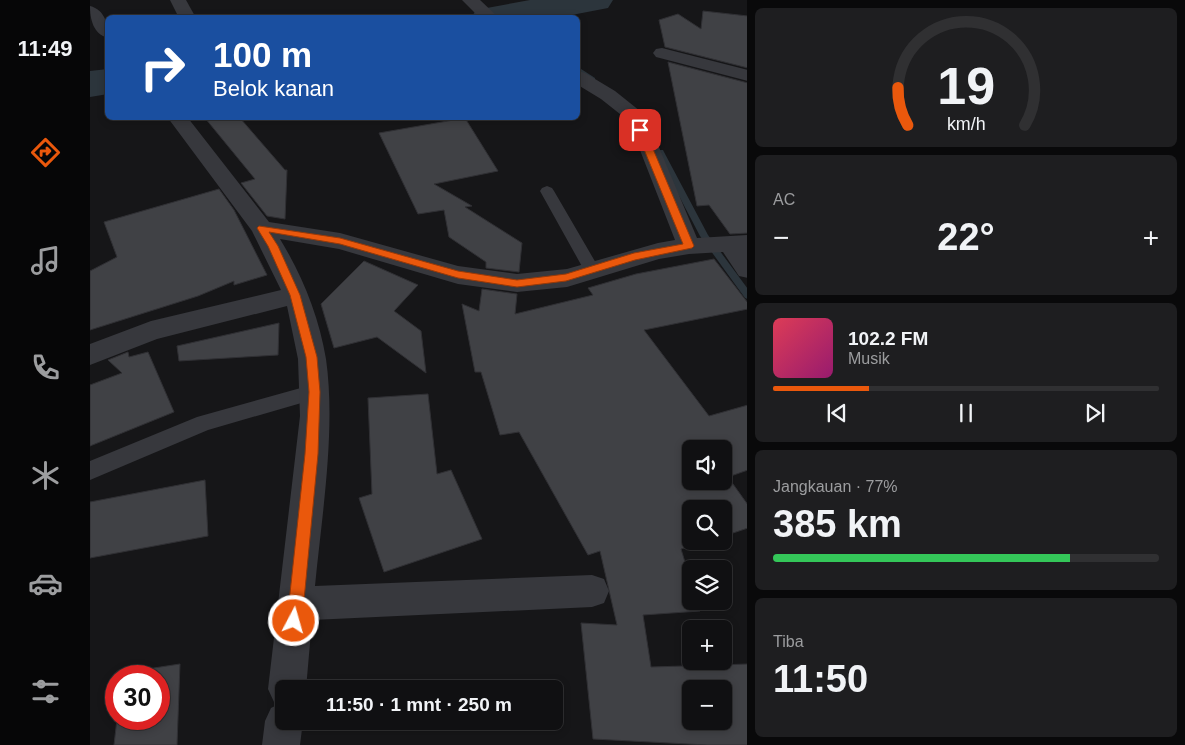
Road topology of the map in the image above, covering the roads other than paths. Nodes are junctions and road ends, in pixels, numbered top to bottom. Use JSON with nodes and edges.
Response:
{"nodes":[{"id":1,"x":178,"y":0,"type":"edge"},
{"id":2,"x":470,"y":0,"type":"edge"},
{"id":3,"x":90,"y":12,"type":"edge"},
{"id":4,"x":186,"y":15,"type":"edge"},
{"id":5,"x":488,"y":15,"type":"edge"},
{"id":6,"x":105,"y":30,"type":"edge"},
{"id":7,"x":662,"y":53,"type":"dead end"},
{"id":8,"x":747,"y":76,"type":"edge"},
{"id":9,"x":580,"y":78,"type":"edge"},
{"id":10,"x":180,"y":120,"type":"edge"},
{"id":11,"x":547,"y":191,"type":"dead end"},
{"id":12,"x":262,"y":228,"type":"junction"},
{"id":13,"x":734,"y":244,"type":"edge"},
{"id":14,"x":693,"y":246,"type":"junction"},
{"id":15,"x":747,"y":268,"type":"edge"},
{"id":16,"x":592,"y":270,"type":"junction"},
{"id":17,"x":295,"y":295,"type":"junction"},
{"id":18,"x":90,"y":355,"type":"edge"},
{"id":19,"x":315,"y":392,"type":"junction"},
{"id":20,"x":90,"y":471,"type":"edge"},
{"id":21,"x":592,"y":591,"type":"dead end"},
{"id":22,"x":296,"y":604,"type":"junction"},
{"id":23,"x":288,"y":680,"type":"edge"},
{"id":24,"x":283,"y":730,"type":"edge"},
{"id":25,"x":281,"y":745,"type":"edge"}],
"edges":[{"from":1,"to":4,"type":"street"},
{"from":2,"to":5,"type":"street"},
{"from":3,"to":6,"type":"street"},
{"from":7,"to":8,"type":"street"},
{"from":9,"to":14,"type":"street"},
{"from":10,"to":12,"type":"street"},
{"from":11,"to":16,"type":"lane"},
{"from":12,"to":16,"type":"street"},
{"from":12,"to":17,"type":"street"},
{"from":13,"to":14,"type":"street"},
{"from":13,"to":15,"type":"street"},
{"from":14,"to":16,"type":"street"},
{"from":17,"to":18,"type":"street"},
{"from":17,"to":19,"type":"street"},
{"from":19,"to":20,"type":"lane"},
{"from":19,"to":22,"type":"street"},
{"from":21,"to":22,"type":"street"},
{"from":22,"to":23,"type":"street"},
{"from":24,"to":25,"type":"street"}]}
